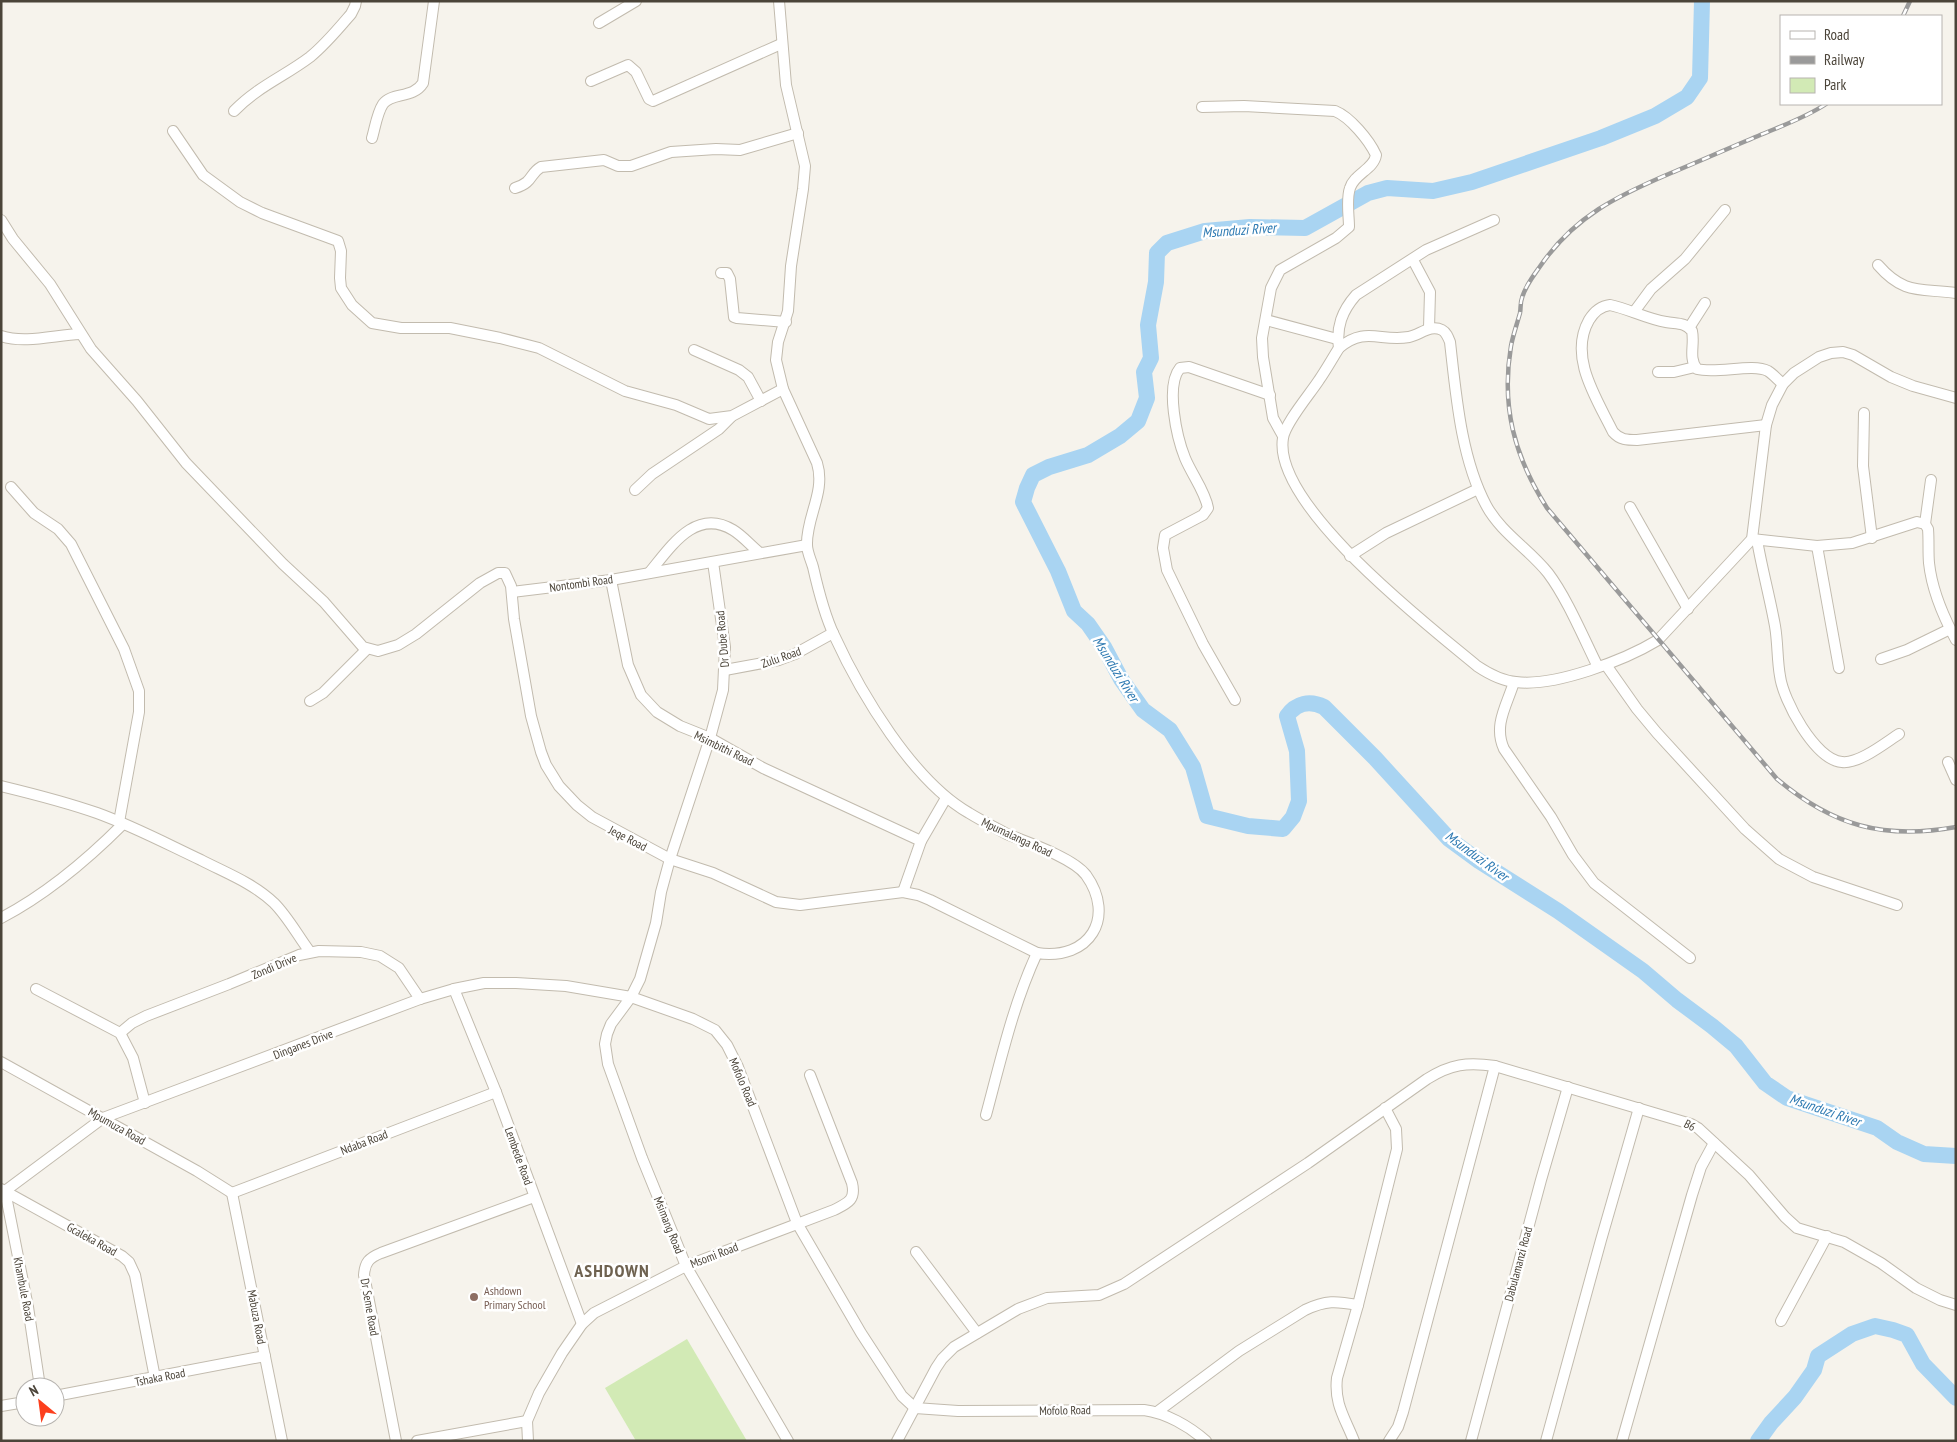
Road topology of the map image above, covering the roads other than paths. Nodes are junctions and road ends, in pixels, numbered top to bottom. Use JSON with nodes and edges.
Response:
{"nodes":[{"id":1,"x":356,"y":1,"type":"edge"},
{"id":2,"x":434,"y":1,"type":"edge"},
{"id":3,"x":636,"y":1,"type":"edge"},
{"id":4,"x":779,"y":1,"type":"edge"},
{"id":5,"x":599,"y":23,"type":"dead end"},
{"id":6,"x":781,"y":44,"type":"junction"},
{"id":7,"x":591,"y":81,"type":"dead end"},
{"id":8,"x":1202,"y":107,"type":"dead end"},
{"id":9,"x":234,"y":111,"type":"dead end"},
{"id":10,"x":173,"y":131,"type":"dead end"},
{"id":11,"x":798,"y":133,"type":"junction"},
{"id":12,"x":372,"y":138,"type":"dead end"},
{"id":13,"x":515,"y":188,"type":"dead end"},
{"id":14,"x":1725,"y":210,"type":"dead end"},
{"id":15,"x":1,"y":220,"type":"edge"},
{"id":16,"x":1494,"y":220,"type":"dead end"},
{"id":17,"x":1,"y":230,"type":"edge"},
{"id":18,"x":13,"y":239,"type":"junction"},
{"id":19,"x":1413,"y":260,"type":"junction"},
{"id":20,"x":1878,"y":265,"type":"dead end"},
{"id":21,"x":721,"y":273,"type":"dead end"},
{"id":22,"x":1956,"y":293,"type":"edge"},
{"id":23,"x":1705,"y":302,"type":"dead end"},
{"id":24,"x":1634,"y":312,"type":"junction"},
{"id":25,"x":1266,"y":320,"type":"junction"},
{"id":26,"x":786,"y":322,"type":"junction"},
{"id":27,"x":1430,"y":328,"type":"junction"},
{"id":28,"x":1689,"y":328,"type":"junction"},
{"id":29,"x":80,"y":334,"type":"junction"},
{"id":30,"x":1,"y":336,"type":"edge"},
{"id":31,"x":1338,"y":343,"type":"junction"},
{"id":32,"x":694,"y":350,"type":"dead end"},
{"id":33,"x":1695,"y":367,"type":"junction"},
{"id":34,"x":1658,"y":372,"type":"dead end"},
{"id":35,"x":1783,"y":384,"type":"junction"},
{"id":36,"x":783,"y":389,"type":"junction"},
{"id":37,"x":1270,"y":395,"type":"junction"},
{"id":38,"x":1956,"y":398,"type":"edge"},
{"id":39,"x":761,"y":401,"type":"junction"},
{"id":40,"x":1864,"y":413,"type":"dead end"},
{"id":41,"x":732,"y":416,"type":"junction"},
{"id":42,"x":1766,"y":425,"type":"junction"},
{"id":43,"x":1283,"y":436,"type":"junction"},
{"id":44,"x":1931,"y":480,"type":"dead end"},
{"id":45,"x":11,"y":487,"type":"dead end"},
{"id":46,"x":1478,"y":489,"type":"junction"},
{"id":47,"x":635,"y":490,"type":"dead end"},
{"id":48,"x":1630,"y":506,"type":"dead end"},
{"id":49,"x":1925,"y":524,"type":"junction"},
{"id":50,"x":1872,"y":538,"type":"junction"},
{"id":51,"x":1755,"y":540,"type":"junction"},
{"id":52,"x":807,"y":545,"type":"junction"},
{"id":53,"x":1817,"y":546,"type":"junction"},
{"id":54,"x":760,"y":553,"type":"junction"},
{"id":55,"x":1350,"y":556,"type":"junction"},
{"id":56,"x":713,"y":562,"type":"junction"},
{"id":57,"x":649,"y":573,"type":"junction"},
{"id":58,"x":611,"y":580,"type":"junction"},
{"id":59,"x":512,"y":592,"type":"junction"},
{"id":60,"x":1688,"y":609,"type":"junction"},
{"id":61,"x":1950,"y":629,"type":"junction"},
{"id":62,"x":833,"y":634,"type":"junction"},
{"id":63,"x":1956,"y":640,"type":"edge"},
{"id":64,"x":367,"y":649,"type":"junction"},
{"id":65,"x":1881,"y":659,"type":"dead end"},
{"id":66,"x":1602,"y":666,"type":"junction"},
{"id":67,"x":1839,"y":668,"type":"dead end"},
{"id":68,"x":725,"y":670,"type":"junction"},
{"id":69,"x":1514,"y":682,"type":"junction"},
{"id":70,"x":1235,"y":700,"type":"dead end"},
{"id":71,"x":310,"y":701,"type":"dead end"},
{"id":72,"x":1899,"y":734,"type":"dead end"},
{"id":73,"x":710,"y":738,"type":"junction"},
{"id":74,"x":1948,"y":762,"type":"dead end"},
{"id":75,"x":1956,"y":780,"type":"edge"},
{"id":76,"x":1,"y":786,"type":"edge"},
{"id":77,"x":946,"y":798,"type":"junction"},
{"id":78,"x":121,"y":823,"type":"junction"},
{"id":79,"x":921,"y":841,"type":"junction"},
{"id":80,"x":670,"y":859,"type":"junction"},
{"id":81,"x":903,"y":892,"type":"junction"},
{"id":82,"x":1897,"y":905,"type":"dead end"},
{"id":83,"x":1,"y":918,"type":"edge"},
{"id":84,"x":310,"y":952,"type":"junction"},
{"id":85,"x":1038,"y":953,"type":"junction"},
{"id":86,"x":647,"y":957,"type":"joint"},
{"id":87,"x":1690,"y":958,"type":"dead end"},
{"id":88,"x":36,"y":989,"type":"dead end"},
{"id":89,"x":454,"y":989,"type":"junction"},
{"id":90,"x":631,"y":996,"type":"junction"},
{"id":91,"x":420,"y":999,"type":"junction"},
{"id":92,"x":120,"y":1033,"type":"junction"},
{"id":93,"x":1,"y":1062,"type":"edge"},
{"id":94,"x":1495,"y":1066,"type":"junction"},
{"id":95,"x":810,"y":1075,"type":"dead end"},
{"id":96,"x":1568,"y":1087,"type":"junction"},
{"id":97,"x":496,"y":1092,"type":"junction"},
{"id":98,"x":145,"y":1103,"type":"junction"},
{"id":99,"x":1384,"y":1108,"type":"junction"},
{"id":100,"x":1639,"y":1108,"type":"junction"},
{"id":101,"x":986,"y":1115,"type":"dead end"},
{"id":102,"x":103,"y":1118,"type":"junction"},
{"id":103,"x":1714,"y":1142,"type":"junction"},
{"id":104,"x":2,"y":1191,"type":"edge"},
{"id":105,"x":232,"y":1193,"type":"junction"},
{"id":106,"x":534,"y":1196,"type":"junction"},
{"id":107,"x":797,"y":1223,"type":"junction"},
{"id":108,"x":1827,"y":1236,"type":"junction"},
{"id":109,"x":916,"y":1252,"type":"dead end"},
{"id":110,"x":686,"y":1266,"type":"junction"},
{"id":111,"x":1358,"y":1305,"type":"junction"},
{"id":112,"x":1956,"y":1305,"type":"edge"},
{"id":113,"x":1781,"y":1321,"type":"dead end"},
{"id":114,"x":582,"y":1324,"type":"junction"},
{"id":115,"x":977,"y":1333,"type":"junction"},
{"id":116,"x":265,"y":1356,"type":"junction"},
{"id":117,"x":39,"y":1377,"type":"edge"},
{"id":118,"x":155,"y":1378,"type":"junction"},
{"id":119,"x":65,"y":1394,"type":"edge"},
{"id":120,"x":15,"y":1404,"type":"edge"},
{"id":121,"x":1,"y":1406,"type":"edge"},
{"id":122,"x":915,"y":1408,"type":"junction"},
{"id":123,"x":1157,"y":1412,"type":"junction"},
{"id":124,"x":527,"y":1421,"type":"junction"},
{"id":125,"x":282,"y":1441,"type":"edge"},
{"id":126,"x":396,"y":1441,"type":"edge"},
{"id":127,"x":417,"y":1441,"type":"edge"},
{"id":128,"x":528,"y":1441,"type":"edge"},
{"id":129,"x":788,"y":1441,"type":"edge"},
{"id":130,"x":897,"y":1441,"type":"edge"},
{"id":131,"x":1206,"y":1441,"type":"edge"},
{"id":132,"x":1354,"y":1441,"type":"edge"},
{"id":133,"x":1389,"y":1441,"type":"edge"},
{"id":134,"x":1471,"y":1441,"type":"edge"},
{"id":135,"x":1546,"y":1441,"type":"edge"},
{"id":136,"x":1622,"y":1441,"type":"edge"}],
"edges":[{"from":1,"to":9,"type":"street"},
{"from":2,"to":12,"type":"street"},
{"from":3,"to":5,"type":"street"},
{"from":4,"to":6,"type":"street"},
{"from":6,"to":7,"type":"street"},
{"from":6,"to":11,"type":"street"},
{"from":8,"to":25,"type":"street"},
{"from":10,"to":41,"type":"street"},
{"from":11,"to":13,"type":"street"},
{"from":11,"to":26,"type":"street"},
{"from":14,"to":24,"type":"street"},
{"from":15,"to":18,"type":"street"},
{"from":16,"to":19,"type":"street"},
{"from":17,"to":18,"type":"street"},
{"from":18,"to":29,"type":"street"},
{"from":19,"to":27,"type":"street"},
{"from":19,"to":31,"type":"street"},
{"from":20,"to":22,"type":"street"},
{"from":21,"to":26,"type":"street"},
{"from":23,"to":28,"type":"street"},
{"from":24,"to":28,"type":"street"},
{"from":24,"to":42,"type":"street"},
{"from":25,"to":31,"type":"street"},
{"from":25,"to":37,"type":"street"},
{"from":26,"to":36,"type":"street"},
{"from":27,"to":31,"type":"street"},
{"from":27,"to":46,"type":"street"},
{"from":28,"to":33,"type":"street"},
{"from":29,"to":30,"type":"street"},
{"from":29,"to":64,"type":"street"},
{"from":31,"to":43,"type":"street"},
{"from":32,"to":39,"type":"street"},
{"from":33,"to":34,"type":"street"},
{"from":33,"to":35,"type":"street"},
{"from":35,"to":38,"type":"street"},
{"from":35,"to":42,"type":"street"},
{"from":36,"to":39,"type":"street"},
{"from":36,"to":52,"type":"street"},
{"from":37,"to":43,"type":"street"},
{"from":37,"to":70,"type":"street"},
{"from":39,"to":41,"type":"street"},
{"from":40,"to":50,"type":"street"},
{"from":41,"to":47,"type":"street"},
{"from":42,"to":51,"type":"street"},
{"from":43,"to":55,"type":"street"},
{"from":44,"to":49,"type":"street"},
{"from":45,"to":78,"type":"street"},
{"from":46,"to":55,"type":"street"},
{"from":46,"to":66,"type":"street"},
{"from":48,"to":60,"type":"street"},
{"from":49,"to":50,"type":"street"},
{"from":49,"to":61,"type":"street"},
{"from":50,"to":53,"type":"street"},
{"from":51,"to":53,"type":"street"},
{"from":51,"to":60,"type":"street"},
{"from":51,"to":72,"type":"street"},
{"from":52,"to":54,"type":"street","name":"Nontombi Road"},
{"from":52,"to":62,"type":"street","name":"Mpumalanga Road"},
{"from":53,"to":67,"type":"street"},
{"from":54,"to":56,"type":"street","name":"Nontombi Road"},
{"from":54,"to":57,"type":"street"},
{"from":55,"to":69,"type":"street"},
{"from":56,"to":57,"type":"street","name":"Nontombi Road"},
{"from":56,"to":68,"type":"street","name":"Dr Dube Road"},
{"from":57,"to":58,"type":"street","name":"Nontombi Road"},
{"from":58,"to":59,"type":"street","name":"Nontombi Road"},
{"from":58,"to":73,"type":"street","name":"Msimbithi Road"},
{"from":59,"to":64,"type":"street"},
{"from":59,"to":80,"type":"street","name":"Jeqe Road"},
{"from":60,"to":66,"type":"street"},
{"from":61,"to":63,"type":"street"},
{"from":61,"to":65,"type":"street"},
{"from":62,"to":68,"type":"street","name":"Zulu Road"},
{"from":62,"to":77,"type":"street","name":"Mpumalanga Road"},
{"from":64,"to":71,"type":"street"},
{"from":66,"to":69,"type":"street"},
{"from":66,"to":82,"type":"street"},
{"from":68,"to":73,"type":"street","name":"Dr Dube Road"},
{"from":69,"to":87,"type":"street"},
{"from":73,"to":79,"type":"street","name":"Msimbithi Road"},
{"from":73,"to":80,"type":"street","name":"Dr Dube Road"},
{"from":74,"to":75,"type":"street"},
{"from":76,"to":78,"type":"street"},
{"from":77,"to":79,"type":"street"},
{"from":77,"to":85,"type":"street","name":"Mpumalanga Road"},
{"from":78,"to":83,"type":"street"},
{"from":78,"to":84,"type":"street"},
{"from":79,"to":81,"type":"street"},
{"from":80,"to":81,"type":"street","name":"Jeqe Road"},
{"from":80,"to":86,"type":"street","name":"Dr Dube Road"},
{"from":81,"to":85,"type":"street"},
{"from":84,"to":91,"type":"street","name":"Zondi Drive"},
{"from":84,"to":92,"type":"street","name":"Zondi Drive"},
{"from":85,"to":101,"type":"street"},
{"from":86,"to":90,"type":"street","name":"Msimang Road"},
{"from":88,"to":92,"type":"street"},
{"from":89,"to":90,"type":"street","name":"Dinganes Drive"},
{"from":89,"to":91,"type":"street","name":"Dinganes Drive"},
{"from":89,"to":97,"type":"street","name":"Lembede Road"},
{"from":90,"to":107,"type":"street","name":"Mofolo Road"},
{"from":90,"to":110,"type":"street","name":"Msimang Road"},
{"from":91,"to":98,"type":"street","name":"Dinganes Drive"},
{"from":92,"to":98,"type":"street"},
{"from":93,"to":102,"type":"street","name":"Mpumuza Road"},
{"from":94,"to":96,"type":"street","name":"B6"},
{"from":94,"to":99,"type":"street","name":"B6"},
{"from":94,"to":133,"type":"street"},
{"from":95,"to":107,"type":"street","name":"Msomi Road"},
{"from":96,"to":100,"type":"street","name":"B6"},
{"from":96,"to":134,"type":"street","name":"Dabulamanzi Road"},
{"from":97,"to":105,"type":"street","name":"Ndaba Road"},
{"from":97,"to":106,"type":"street","name":"Lembede Road"},
{"from":98,"to":102,"type":"street","name":"Dinganes Drive"},
{"from":99,"to":111,"type":"street"},
{"from":99,"to":115,"type":"street","name":"B6"},
{"from":100,"to":103,"type":"street","name":"B6"},
{"from":100,"to":135,"type":"street"},
{"from":102,"to":104,"type":"street","name":"Dinganes Drive"},
{"from":102,"to":105,"type":"street","name":"Mpumuza Road"},
{"from":103,"to":108,"type":"street","name":"B6"},
{"from":103,"to":136,"type":"street"},
{"from":104,"to":117,"type":"street","name":"Khambule Road"},
{"from":104,"to":118,"type":"street","name":"Gcaleka Road"},
{"from":105,"to":116,"type":"street","name":"Mabuza Road"},
{"from":106,"to":114,"type":"street","name":"Lembede Road"},
{"from":106,"to":126,"type":"street","name":"Dr Seme Road"},
{"from":107,"to":110,"type":"street","name":"Msomi Road"},
{"from":107,"to":122,"type":"street","name":"Mofolo Road"},
{"from":108,"to":112,"type":"street","name":"B6"},
{"from":108,"to":113,"type":"street"},
{"from":109,"to":115,"type":"street"},
{"from":110,"to":114,"type":"street","name":"Msomi Road"},
{"from":110,"to":129,"type":"street","name":"Msimang Road"},
{"from":111,"to":123,"type":"street"},
{"from":111,"to":132,"type":"street"},
{"from":114,"to":124,"type":"street","name":"Msomi Road"},
{"from":115,"to":122,"type":"street","name":"B6"},
{"from":116,"to":118,"type":"street","name":"Tshaka Road"},
{"from":116,"to":125,"type":"street","name":"Mabuza Road"},
{"from":118,"to":119,"type":"street","name":"Tshaka Road"},
{"from":120,"to":121,"type":"street"},
{"from":122,"to":123,"type":"street","name":"Mofolo Road"},
{"from":122,"to":130,"type":"street","name":"B6"},
{"from":123,"to":131,"type":"street","name":"Mofolo Road"},
{"from":124,"to":127,"type":"street"},
{"from":124,"to":128,"type":"street","name":"Msomi Road"}]}
